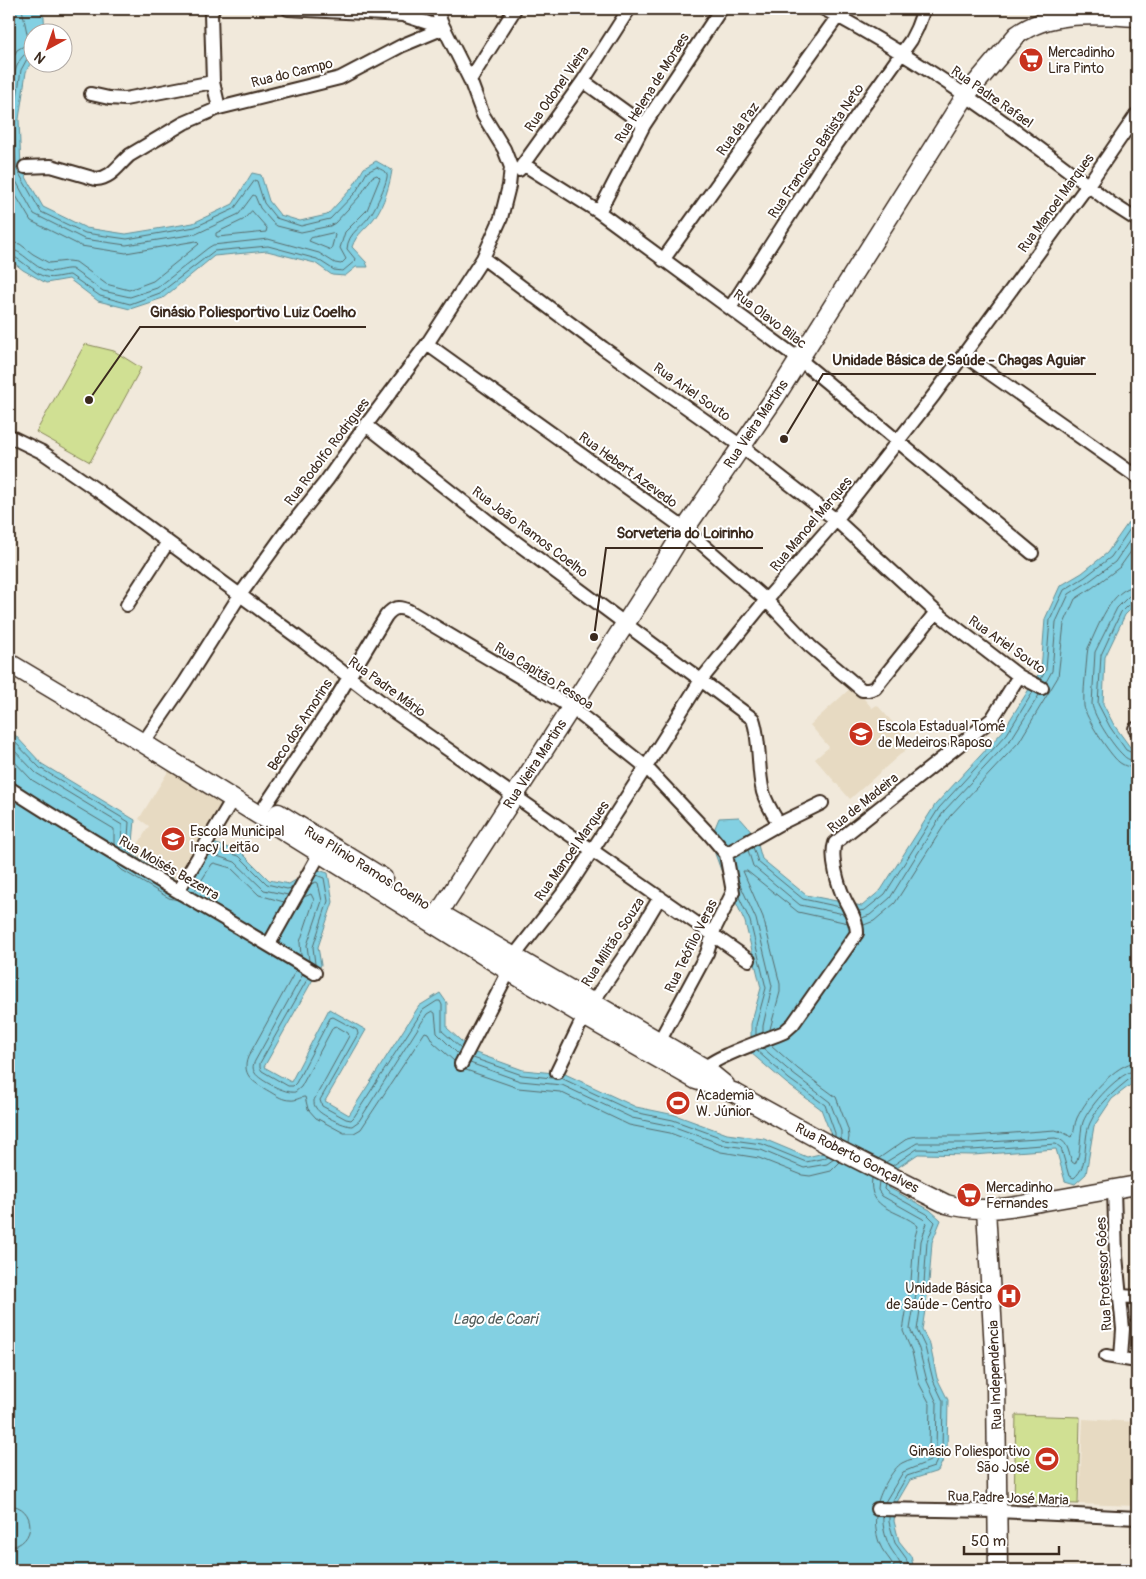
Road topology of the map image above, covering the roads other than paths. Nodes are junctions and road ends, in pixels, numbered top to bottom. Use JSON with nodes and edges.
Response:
{"nodes":[{"id":1,"x":213,"y":9,"type":"edge"},
{"id":2,"x":288,"y":9,"type":"edge"},
{"id":3,"x":437,"y":9,"type":"edge"},
{"id":4,"x":515,"y":9,"type":"edge"},
{"id":5,"x":629,"y":9,"type":"edge"},
{"id":6,"x":720,"y":9,"type":"edge"},
{"id":7,"x":824,"y":9,"type":"edge"},
{"id":8,"x":924,"y":9,"type":"edge"},
{"id":9,"x":1067,"y":13,"type":"edge"},
{"id":10,"x":838,"y":16,"type":"junction"},
{"id":11,"x":1137,"y":17,"type":"edge"},
{"id":12,"x":444,"y":28,"type":"junction"},
{"id":13,"x":901,"y":54,"type":"junction"},
{"id":14,"x":470,"y":80,"type":"junction"},
{"id":15,"x":583,"y":81,"type":"junction"},
{"id":16,"x":213,"y":82,"type":"junction"},
{"id":17,"x":91,"y":94,"type":"dead end"},
{"id":18,"x":966,"y":95,"type":"junction"},
{"id":19,"x":219,"y":108,"type":"junction"},
{"id":20,"x":1137,"y":114,"type":"edge"},
{"id":21,"x":644,"y":125,"type":"junction"},
{"id":22,"x":517,"y":166,"type":"junction"},
{"id":23,"x":26,"y":167,"type":"dead end"},
{"id":24,"x":1088,"y":185,"type":"junction"},
{"id":25,"x":599,"y":212,"type":"junction"},
{"id":26,"x":1137,"y":220,"type":"edge"},
{"id":27,"x":483,"y":258,"type":"junction"},
{"id":28,"x":663,"y":260,"type":"junction"},
{"id":29,"x":730,"y":308,"type":"junction"},
{"id":30,"x":427,"y":344,"type":"junction"},
{"id":31,"x":964,"y":355,"type":"junction"},
{"id":32,"x":799,"y":359,"type":"junction"},
{"id":33,"x":366,"y":425,"type":"junction"},
{"id":34,"x":9,"y":437,"type":"edge"},
{"id":35,"x":896,"y":441,"type":"junction"},
{"id":36,"x":742,"y":446,"type":"junction"},
{"id":37,"x":1137,"y":477,"type":"edge"},
{"id":38,"x":836,"y":520,"type":"junction"},
{"id":39,"x":685,"y":529,"type":"junction"},
{"id":40,"x":168,"y":542,"type":"junction"},
{"id":41,"x":1032,"y":553,"type":"dead end"},
{"id":42,"x":240,"y":595,"type":"junction"},
{"id":43,"x":766,"y":600,"type":"junction"},
{"id":44,"x":127,"y":605,"type":"dead end"},
{"id":45,"x":390,"y":610,"type":"joint"},
{"id":46,"x":936,"y":612,"type":"junction"},
{"id":47,"x":626,"y":623,"type":"junction"},
{"id":48,"x":9,"y":650,"type":"edge"},
{"id":49,"x":9,"y":663,"type":"edge"},
{"id":50,"x":1019,"y":676,"type":"junction"},
{"id":51,"x":348,"y":678,"type":"junction"},
{"id":52,"x":701,"y":680,"type":"junction"},
{"id":53,"x":1042,"y":688,"type":"dead end"},
{"id":54,"x":572,"y":708,"type":"junction"},
{"id":55,"x":146,"y":739,"type":"junction"},
{"id":56,"x":646,"y":768,"type":"junction"},
{"id":57,"x":9,"y":788,"type":"edge"},
{"id":58,"x":514,"y":796,"type":"junction"},
{"id":59,"x":232,"y":800,"type":"junction"},
{"id":60,"x":822,"y":803,"type":"dead end"},
{"id":61,"x":265,"y":806,"type":"junction"},
{"id":62,"x":779,"y":824,"type":"junction"},
{"id":63,"x":710,"y":835,"type":"joint"},
{"id":64,"x":592,"y":850,"type":"junction"},
{"id":65,"x":320,"y":853,"type":"junction"},
{"id":66,"x":726,"y":854,"type":"junction"},
{"id":67,"x":178,"y":891,"type":"junction"},
{"id":68,"x":660,"y":897,"type":"junction"},
{"id":69,"x":436,"y":918,"type":"junction"},
{"id":70,"x":712,"y":936,"type":"junction"},
{"id":71,"x":269,"y":944,"type":"junction"},
{"id":72,"x":748,"y":960,"type":"dead end"},
{"id":73,"x":511,"y":964,"type":"junction"},
{"id":74,"x":316,"y":973,"type":"dead end"},
{"id":75,"x":588,"y":1009,"type":"junction"},
{"id":76,"x":659,"y":1042,"type":"junction"},
{"id":77,"x":461,"y":1064,"type":"dead end"},
{"id":78,"x":557,"y":1072,"type":"dead end"},
{"id":79,"x":699,"y":1073,"type":"junction"},
{"id":80,"x":1137,"y":1185,"type":"edge"},
{"id":81,"x":1114,"y":1188,"type":"junction"},
{"id":82,"x":986,"y":1210,"type":"junction"},
{"id":83,"x":1121,"y":1296,"type":"junction"},
{"id":84,"x":1137,"y":1297,"type":"edge"},
{"id":85,"x":1106,"y":1356,"type":"dead end"},
{"id":86,"x":1121,"y":1358,"type":"junction"},
{"id":87,"x":1137,"y":1361,"type":"edge"},
{"id":88,"x":877,"y":1509,"type":"dead end"},
{"id":89,"x":997,"y":1511,"type":"junction"},
{"id":90,"x":1137,"y":1518,"type":"edge"},
{"id":91,"x":998,"y":1570,"type":"edge"}],
"edges":[{"from":1,"to":16,"type":"street"},
{"from":2,"to":12,"type":"street"},
{"from":3,"to":12,"type":"street"},
{"from":4,"to":14,"type":"street"},
{"from":5,"to":15,"type":"street","name":"Rua Odonel Vieira"},
{"from":6,"to":21,"type":"street","name":"Rua Helena de Moraes"},
{"from":7,"to":10,"type":"street","name":"Rua Padre Rafael"},
{"from":8,"to":13,"type":"street","name":"Rua Francisco Batista Neto"},
{"from":9,"to":11,"type":"main road","name":"Rua Vieira Martins"},
{"from":9,"to":18,"type":"main road","name":"Rua Vieira Martins"},
{"from":10,"to":13,"type":"street","name":"Rua Padre Rafael"},
{"from":10,"to":28,"type":"street","name":"Rua da Paz"},
{"from":12,"to":14,"type":"street"},
{"from":12,"to":19,"type":"street","name":"Rua do Campo"},
{"from":13,"to":18,"type":"street","name":"Rua Padre Rafael"},
{"from":13,"to":29,"type":"street","name":"Rua Francisco Batista Neto"},
{"from":14,"to":22,"type":"street"},
{"from":15,"to":21,"type":"street"},
{"from":15,"to":22,"type":"street","name":"Rua Odonel Vieira"},
{"from":16,"to":17,"type":"street"},
{"from":16,"to":19,"type":"street"},
{"from":18,"to":24,"type":"street","name":"Rua Padre Rafael"},
{"from":18,"to":32,"type":"main road","name":"Rua Vieira Martins"},
{"from":19,"to":23,"type":"street","name":"Rua do Campo"},
{"from":20,"to":24,"type":"street","name":"Rua Manoel Marques"},
{"from":21,"to":25,"type":"street","name":"Rua Helena de Moraes"},
{"from":22,"to":25,"type":"street","name":"Rua Olavo Bilac"},
{"from":22,"to":27,"type":"street","name":"Rua Rodolfo Rodrigues"},
{"from":24,"to":26,"type":"street","name":"Rua Padre Rafael"},
{"from":24,"to":31,"type":"street","name":"Rua Manoel Marques"},
{"from":25,"to":28,"type":"street","name":"Rua Olavo Bilac"},
{"from":27,"to":30,"type":"street","name":"Rua Rodolfo Rodrigues"},
{"from":27,"to":36,"type":"street","name":"Rua Ariel Souto"},
{"from":28,"to":29,"type":"street","name":"Rua Olavo Bilac"},
{"from":29,"to":32,"type":"street","name":"Rua Olavo Bilac"},
{"from":30,"to":33,"type":"street","name":"Rua Rodolfo Rodrigues"},
{"from":30,"to":39,"type":"street","name":"Rua Hebert Azevedo"},
{"from":31,"to":35,"type":"street","name":"Rua Manoel Marques"},
{"from":31,"to":37,"type":"street"},
{"from":32,"to":35,"type":"street","name":"Rua Olavo Bilac"},
{"from":32,"to":36,"type":"main road","name":"Rua Vieira Martins"},
{"from":33,"to":42,"type":"street","name":"Rua Rodolfo Rodrigues"},
{"from":33,"to":47,"type":"street","name":"Rua João Ramos Coelho"},
{"from":34,"to":40,"type":"street","name":"Rua Padre Mário"},
{"from":35,"to":38,"type":"street","name":"Rua Manoel Marques"},
{"from":35,"to":41,"type":"street","name":"Rua Olavo Bilac"},
{"from":36,"to":38,"type":"street","name":"Rua Ariel Souto"},
{"from":36,"to":39,"type":"main road","name":"Rua Vieira Martins"},
{"from":38,"to":43,"type":"street","name":"Rua Manoel Marques"},
{"from":38,"to":46,"type":"street","name":"Rua Ariel Souto"},
{"from":39,"to":43,"type":"street","name":"Rua Hebert Azevedo"},
{"from":39,"to":47,"type":"main road","name":"Rua Vieira Martins"},
{"from":40,"to":42,"type":"street","name":"Rua Padre Mário"},
{"from":40,"to":44,"type":"street"},
{"from":42,"to":51,"type":"street","name":"Rua Padre Mário"},
{"from":42,"to":55,"type":"street","name":"Rua Rodolfo Rodrigues"},
{"from":43,"to":46,"type":"street","name":"Rua Hebert Azevedo"},
{"from":43,"to":52,"type":"street","name":"Rua Manoel Marques"},
{"from":45,"to":51,"type":"street","name":"Beco dos Amorins"},
{"from":45,"to":54,"type":"street","name":"Rua Capitão Pessoa"},
{"from":46,"to":50,"type":"street","name":"Rua Ariel Souto"},
{"from":47,"to":52,"type":"street","name":"Rua João Ramos Coelho"},
{"from":47,"to":54,"type":"main road","name":"Rua Vieira Martins"},
{"from":48,"to":55,"type":"main road","name":"Rua Plínio Ramos Coelho"},
{"from":49,"to":55,"type":"main road","name":"Rua Plínio Ramos Coelho"},
{"from":50,"to":53,"type":"street","name":"Rua Ariel Souto"},
{"from":50,"to":79,"type":"street","name":"Rua de Madeira"},
{"from":51,"to":58,"type":"street","name":"Rua Padre Mário"},
{"from":51,"to":61,"type":"street","name":"Beco dos Amorins"},
{"from":52,"to":56,"type":"street","name":"Rua Manoel Marques"},
{"from":52,"to":62,"type":"street","name":"Rua João Ramos Coelho"},
{"from":54,"to":56,"type":"street","name":"Rua Capitão Pessoa"},
{"from":54,"to":58,"type":"main road","name":"Rua Vieira Martins"},
{"from":55,"to":59,"type":"main road","name":"Rua Plínio Ramos Coelho"},
{"from":55,"to":61,"type":"main road","name":"Rua Plínio Ramos Coelho"},
{"from":56,"to":63,"type":"street","name":"Rua Capitão Pessoa"},
{"from":56,"to":64,"type":"street","name":"Rua Manoel Marques"},
{"from":57,"to":67,"type":"street","name":"Rua Moisés Bezerra"},
{"from":58,"to":64,"type":"street","name":"Rua Padre Mário"},
{"from":58,"to":69,"type":"main road","name":"Rua Vieira Martins"},
{"from":59,"to":65,"type":"main road","name":"Rua Plínio Ramos Coelho"},
{"from":59,"to":67,"type":"street"},
{"from":60,"to":62,"type":"street"},
{"from":61,"to":69,"type":"main road","name":"Rua Plínio Ramos Coelho"},
{"from":62,"to":66,"type":"street"},
{"from":63,"to":66,"type":"street","name":"Rua Teófilo Veras"},
{"from":64,"to":68,"type":"street","name":"Rua Padre Mário"},
{"from":64,"to":73,"type":"street","name":"Rua Manoel Marques"},
{"from":65,"to":69,"type":"main road","name":"Rua Plínio Ramos Coelho"},
{"from":65,"to":71,"type":"street"},
{"from":66,"to":70,"type":"street","name":"Rua Teófilo Veras"},
{"from":67,"to":71,"type":"street","name":"Rua Moisés Bezerra"},
{"from":68,"to":70,"type":"street","name":"Rua Padre Mário"},
{"from":68,"to":75,"type":"street","name":"Rua Militão Souza"},
{"from":69,"to":73,"type":"main road","name":"Rua Plínio Ramos Coelho"},
{"from":70,"to":72,"type":"street","name":"Rua Padre Mário"},
{"from":70,"to":76,"type":"street","name":"Rua Teófilo Veras"},
{"from":71,"to":74,"type":"street","name":"Rua Moisés Bezerra"},
{"from":73,"to":75,"type":"main road","name":"Rua Plínio Ramos Coelho"},
{"from":73,"to":77,"type":"street","name":"Rua Manoel Marques"},
{"from":75,"to":76,"type":"main road","name":"Rua Plínio Ramos Coelho"},
{"from":75,"to":78,"type":"street","name":"Rua Militão Souza"},
{"from":75,"to":79,"type":"main road","name":"Rua Plínio Ramos Coelho"},
{"from":76,"to":79,"type":"main road","name":"Rua Plínio Ramos Coelho"},
{"from":79,"to":82,"type":"main road","name":"Rua Roberto Gonçalves"},
{"from":80,"to":81,"type":"main road","name":"Rua Roberto Gonçalves"},
{"from":81,"to":82,"type":"main road","name":"Rua Roberto Gonçalves"},
{"from":81,"to":83,"type":"street","name":"Rua Professor Góes"},
{"from":82,"to":89,"type":"main road","name":"Rua Independência"},
{"from":83,"to":84,"type":"street"},
{"from":83,"to":86,"type":"street","name":"Rua Professor Góes"},
{"from":85,"to":86,"type":"street"},
{"from":86,"to":87,"type":"street"},
{"from":88,"to":89,"type":"street","name":"Rua Padre José Maria"},
{"from":89,"to":90,"type":"street","name":"Rua Padre José Maria"},
{"from":89,"to":91,"type":"main road","name":"Rua Independência"}]}
